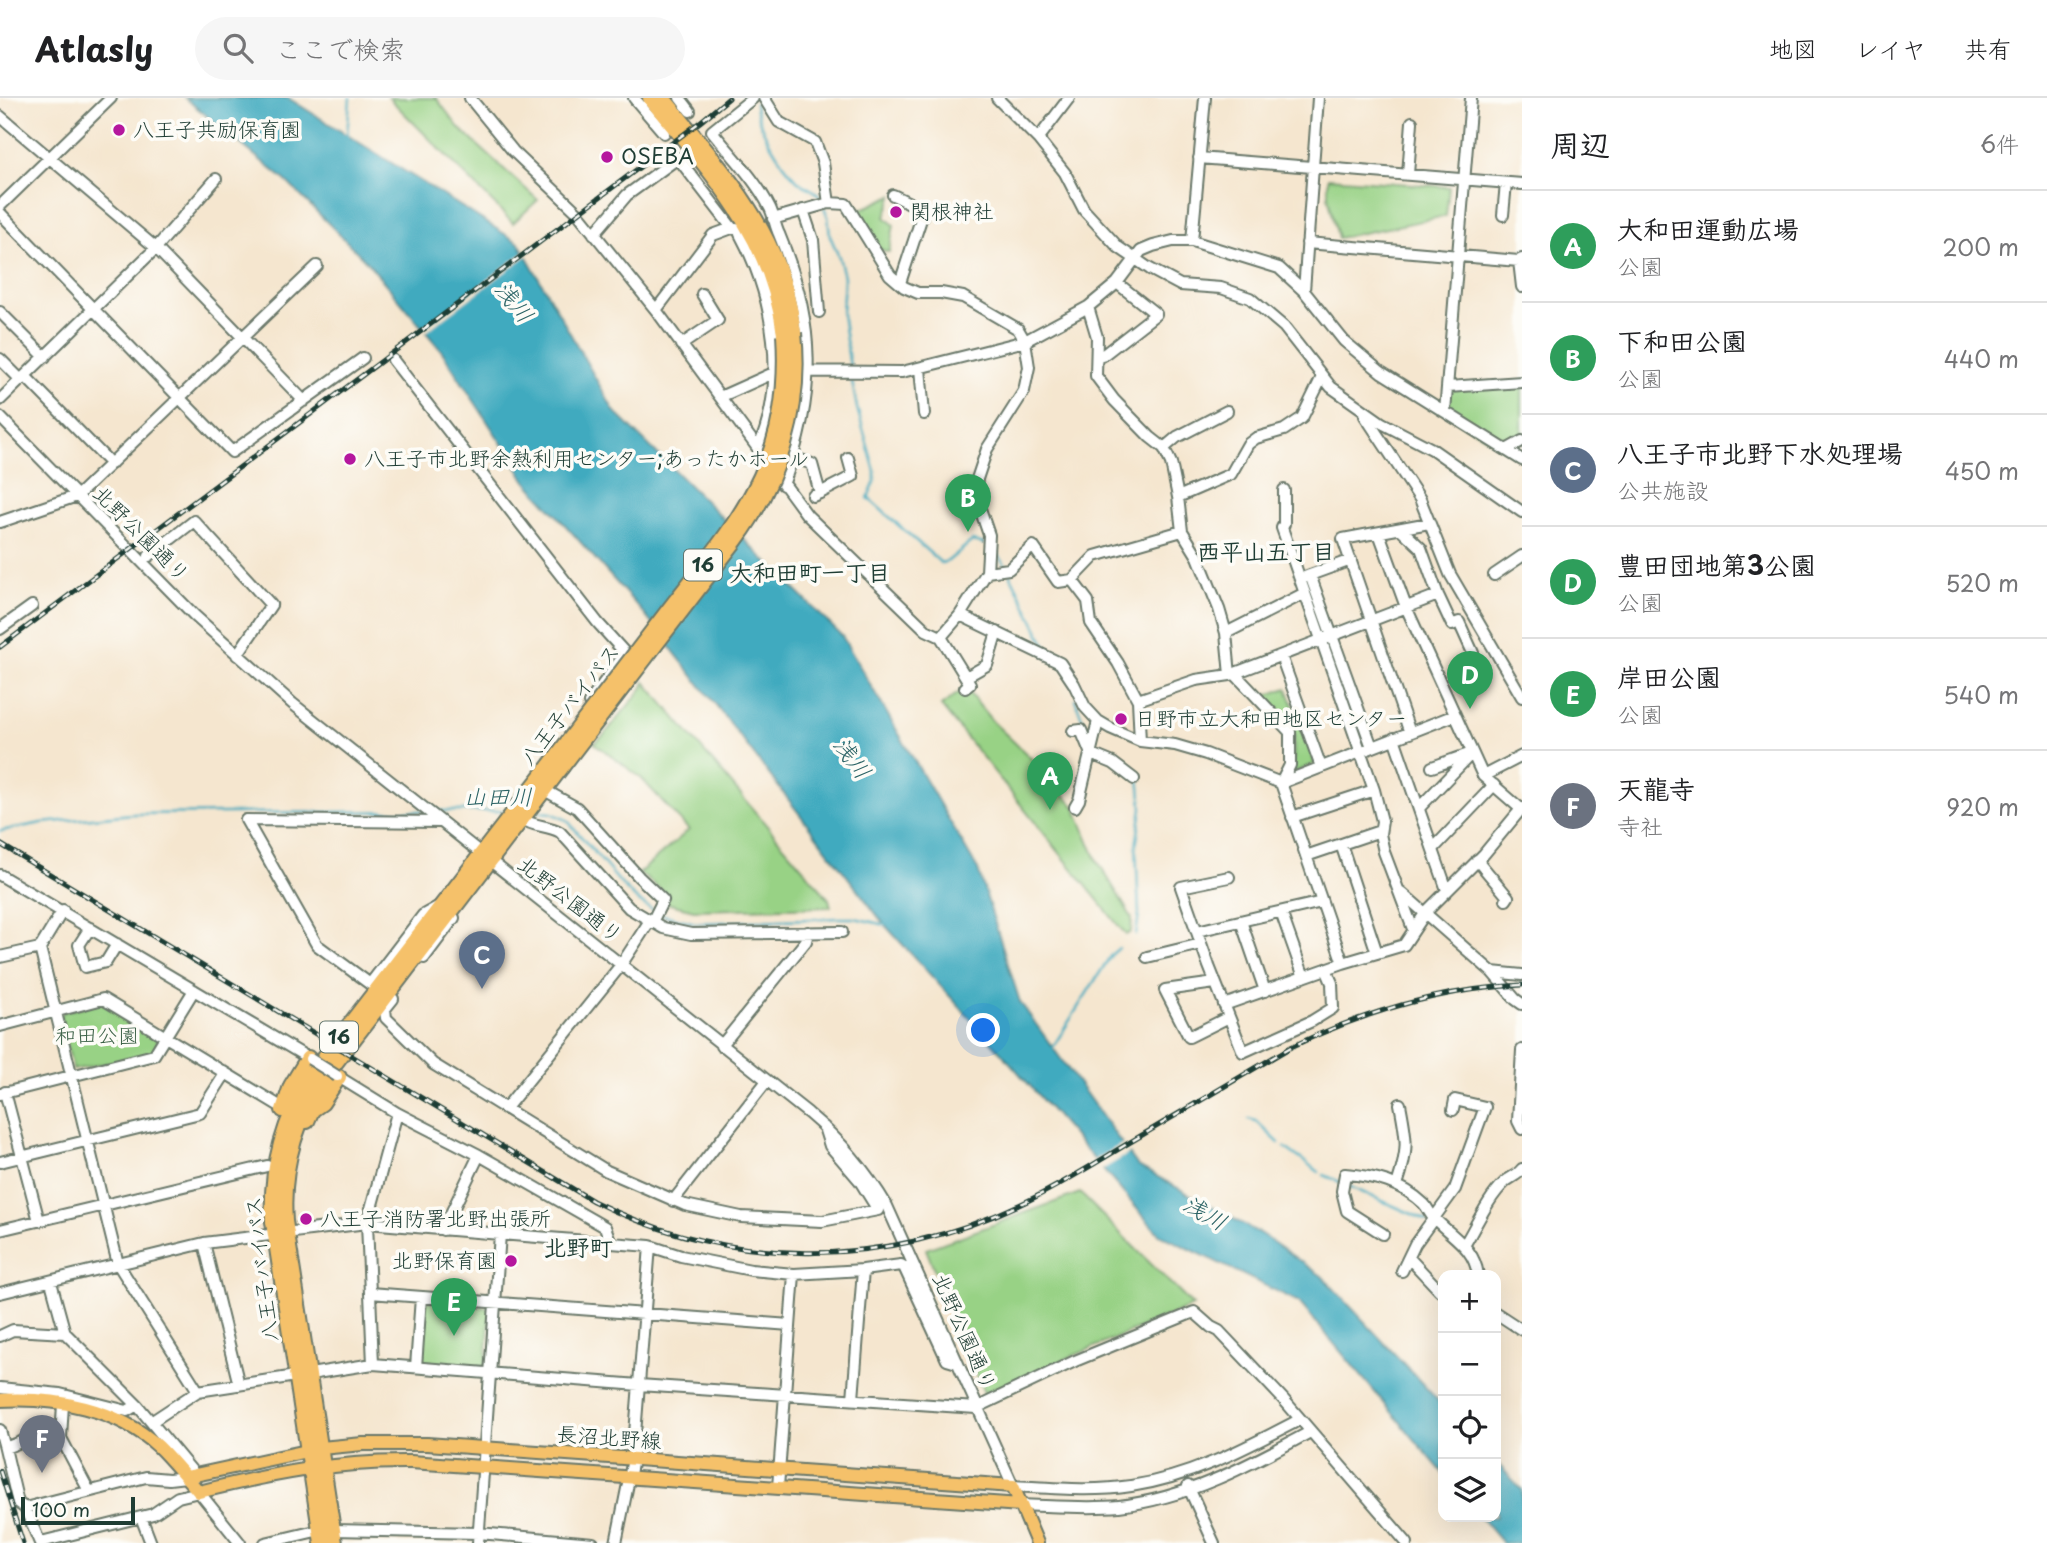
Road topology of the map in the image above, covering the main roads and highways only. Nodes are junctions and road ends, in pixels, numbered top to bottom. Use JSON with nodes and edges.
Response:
{"nodes":[{"id":1,"x":654,"y":99,"type":"edge"},
{"id":2,"x":698,"y":158,"type":"junction"},
{"id":3,"x":782,"y":319,"type":"junction"},
{"id":4,"x":789,"y":334,"type":"junction"},
{"id":5,"x":555,"y":766,"type":"junction"},
{"id":6,"x":519,"y":814,"type":"junction"},
{"id":7,"x":485,"y":857,"type":"junction"},
{"id":8,"x":309,"y":1059,"type":"road end"},
{"id":9,"x":338,"y":1076,"type":"road end"},
{"id":10,"x":280,"y":1233,"type":"junction"},
{"id":11,"x":0,"y":1400,"type":"edge"},
{"id":12,"x":353,"y":1445,"type":"junction"},
{"id":13,"x":315,"y":1449,"type":"junction"},
{"id":14,"x":356,"y":1462,"type":"junction"},
{"id":15,"x":317,"y":1466,"type":"junction"},
{"id":16,"x":191,"y":1476,"type":"junction"},
{"id":17,"x":978,"y":1484,"type":"junction"},
{"id":18,"x":977,"y":1501,"type":"junction"},
{"id":19,"x":1021,"y":1505,"type":"junction"},
{"id":20,"x":328,"y":1537,"type":"edge"},
{"id":21,"x":1037,"y":1543,"type":"edge"}],
"edges":[{"from":1,"to":2,"type":"highway","name":"八王子バイパス","number":"16"},
{"from":1,"to":4,"type":"highway","name":"八王子バイパス","number":"16"},
{"from":2,"to":3,"type":"highway","name":"八王子バイパス","number":"16"},
{"from":2,"to":3,"type":"highway"},
{"from":3,"to":4,"type":"highway","name":"八王子バイパス","number":"16"},
{"from":4,"to":5,"type":"highway","name":"八王子バイパス","number":"16","bridge":true},
{"from":5,"to":6,"type":"highway","name":"八王子バイパス","number":"16"},
{"from":5,"to":6,"type":"highway","name":"八王子バイパス","number":"16"},
{"from":6,"to":7,"type":"highway","name":"八王子バイパス","number":"16"},
{"from":7,"to":10,"type":"highway","name":"八王子バイパス","number":"16"},
{"from":7,"to":10,"type":"highway","name":"八王子バイパス","number":"16"},
{"from":8,"to":10,"type":"highway"},
{"from":9,"to":10,"type":"highway"},
{"from":10,"to":13,"type":"highway","name":"八王子バイパス","number":"16"},
{"from":11,"to":16,"type":"main road"},
{"from":12,"to":13,"type":"main road","name":"長沼北野線"},
{"from":12,"to":14,"type":"main road"},
{"from":12,"to":17,"type":"main road","name":"長沼北野線"},
{"from":13,"to":15,"type":"highway","name":"八王子バイパス","number":"16"},
{"from":13,"to":16,"type":"main road","name":"長沼北野線"},
{"from":14,"to":15,"type":"main road","name":"長沼北野線"},
{"from":14,"to":18,"type":"main road","name":"長沼北野線"},
{"from":15,"to":16,"type":"main road","name":"長沼北野線"},
{"from":15,"to":20,"type":"highway","name":"八王子バイパス","number":"16"},
{"from":17,"to":18,"type":"main road"},
{"from":17,"to":19,"type":"main road","name":"長沼北野線"},
{"from":18,"to":19,"type":"main road","name":"長沼北野線"},
{"from":19,"to":21,"type":"main road"}]}
